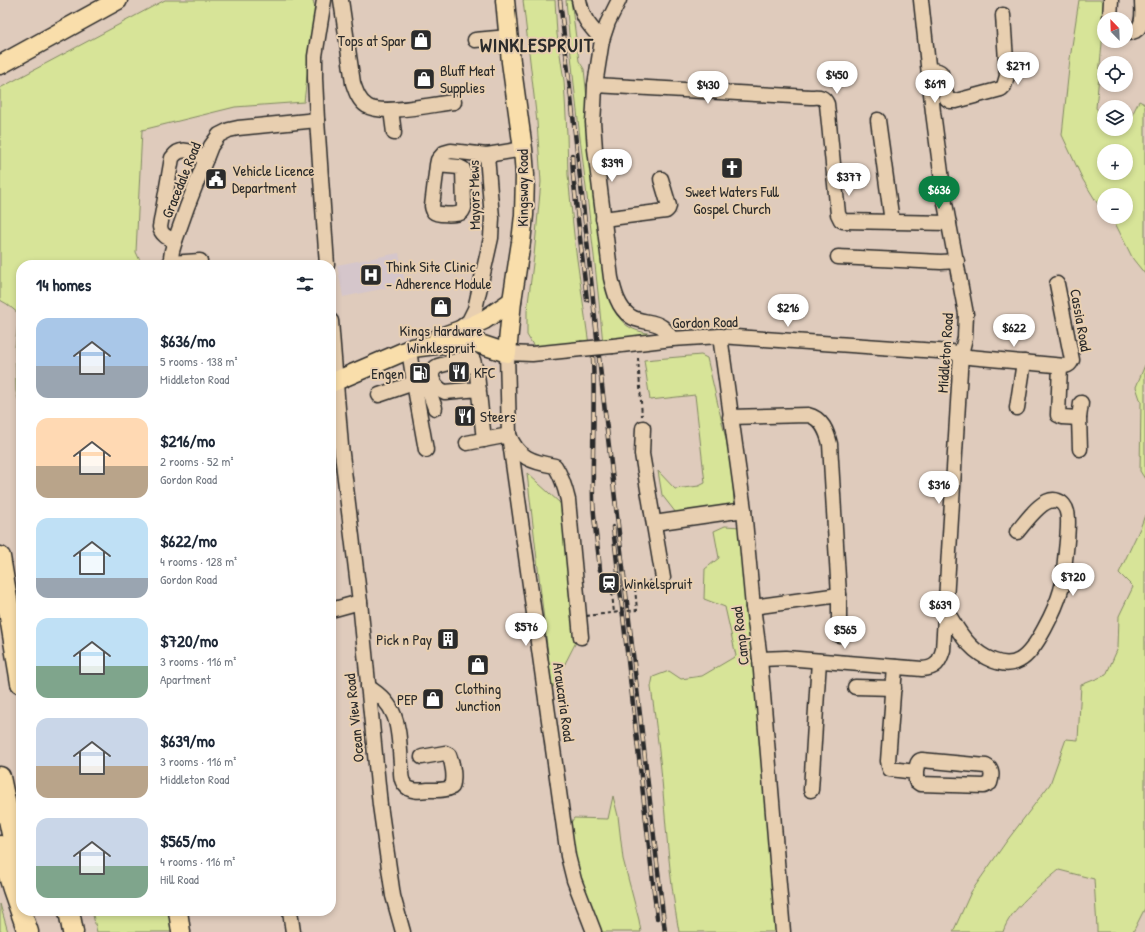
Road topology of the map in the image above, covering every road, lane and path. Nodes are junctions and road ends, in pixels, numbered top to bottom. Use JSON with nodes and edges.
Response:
{"nodes":[{"id":1,"x":118,"y":0,"type":"edge"},
{"id":2,"x":324,"y":0,"type":"edge"},
{"id":3,"x":342,"y":0,"type":"edge"},
{"id":4,"x":505,"y":0,"type":"edge"},
{"id":5,"x":619,"y":0,"type":"edge"},
{"id":6,"x":921,"y":0,"type":"edge"},
{"id":7,"x":1111,"y":0,"type":"edge"},
{"id":8,"x":1142,"y":0,"type":"edge"},
{"id":9,"x":581,"y":1,"type":"edge"},
{"id":10,"x":1110,"y":12,"type":"edge"},
{"id":11,"x":1003,"y":15,"type":"dead end"},
{"id":12,"x":1133,"y":31,"type":"edge"},
{"id":13,"x":508,"y":37,"type":"junction"},
{"id":14,"x":475,"y":40,"type":"dead end"},
{"id":15,"x":602,"y":40,"type":"junction"},
{"id":16,"x":0,"y":65,"type":"edge"},
{"id":17,"x":929,"y":72,"type":"junction"},
{"id":18,"x":595,"y":85,"type":"junction"},
{"id":19,"x":454,"y":102,"type":"dead end"},
{"id":20,"x":391,"y":110,"type":"junction"},
{"id":21,"x":316,"y":120,"type":"junction"},
{"id":22,"x":878,"y":120,"type":"dead end"},
{"id":23,"x":394,"y":133,"type":"dead end"},
{"id":24,"x":523,"y":149,"type":"junction"},
{"id":25,"x":487,"y":155,"type":"junction"},
{"id":26,"x":206,"y":159,"type":"junction"},
{"id":27,"x":436,"y":165,"type":"dead end"},
{"id":28,"x":661,"y":179,"type":"dead end"},
{"id":29,"x":604,"y":219,"type":"junction"},
{"id":30,"x":892,"y":222,"type":"junction"},
{"id":31,"x":949,"y":223,"type":"junction"},
{"id":32,"x":175,"y":241,"type":"junction"},
{"id":33,"x":838,"y":258,"type":"dead end"},
{"id":34,"x":171,"y":260,"type":"edge"},
{"id":35,"x":327,"y":260,"type":"edge"},
{"id":36,"x":957,"y":261,"type":"junction"},
{"id":37,"x":1057,"y":284,"type":"dead end"},
{"id":38,"x":512,"y":301,"type":"junction"},
{"id":39,"x":456,"y":331,"type":"junction"},
{"id":40,"x":720,"y":336,"type":"junction"},
{"id":41,"x":672,"y":339,"type":"junction"},
{"id":42,"x":410,"y":349,"type":"junction"},
{"id":43,"x":507,"y":353,"type":"junction"},
{"id":44,"x":961,"y":354,"type":"junction"},
{"id":45,"x":638,"y":358,"type":"dead end"},
{"id":46,"x":1024,"y":362,"type":"junction"},
{"id":47,"x":1065,"y":365,"type":"junction"},
{"id":48,"x":336,"y":381,"type":"edge"},
{"id":49,"x":414,"y":384,"type":"junction"},
{"id":50,"x":479,"y":389,"type":"dead end"},
{"id":51,"x":379,"y":395,"type":"dead end"},
{"id":52,"x":1081,"y":403,"type":"dead end"},
{"id":53,"x":435,"y":408,"type":"dead end"},
{"id":54,"x":1017,"y":408,"type":"dead end"},
{"id":55,"x":730,"y":417,"type":"junction"},
{"id":56,"x":1079,"y":418,"type":"junction"},
{"id":57,"x":643,"y":428,"type":"joint"},
{"id":58,"x":509,"y":435,"type":"junction"},
{"id":59,"x":484,"y":440,"type":"junction"},
{"id":60,"x":467,"y":443,"type":"dead end"},
{"id":61,"x":336,"y":448,"type":"edge"},
{"id":62,"x":1080,"y":448,"type":"dead end"},
{"id":63,"x":426,"y":450,"type":"dead end"},
{"id":64,"x":744,"y":510,"type":"junction"},
{"id":65,"x":654,"y":523,"type":"junction"},
{"id":66,"x":1017,"y":532,"type":"dead end"},
{"id":67,"x":0,"y":557,"type":"edge"},
{"id":68,"x":663,"y":574,"type":"joint"},
{"id":69,"x":629,"y":588,"type":"dead end"},
{"id":70,"x":635,"y":588,"type":"junction"},
{"id":71,"x":607,"y":593,"type":"dead end"},
{"id":72,"x":612,"y":593,"type":"junction"},
{"id":73,"x":616,"y":593,"type":"dead end"},
{"id":74,"x":839,"y":595,"type":"junction"},
{"id":75,"x":360,"y":602,"type":"junction"},
{"id":76,"x":753,"y":606,"type":"junction"},
{"id":77,"x":336,"y":609,"type":"edge"},
{"id":78,"x":945,"y":609,"type":"junction"},
{"id":79,"x":614,"y":613,"type":"junction"},
{"id":80,"x":586,"y":616,"type":"dead end"},
{"id":81,"x":838,"y":635,"type":"dead end"},
{"id":82,"x":581,"y":637,"type":"dead end"},
{"id":83,"x":16,"y":653,"type":"edge"},
{"id":84,"x":760,"y":659,"type":"junction"},
{"id":85,"x":819,"y":661,"type":"junction"},
{"id":86,"x":895,"y":667,"type":"junction"},
{"id":87,"x":368,"y":686,"type":"junction"},
{"id":88,"x":855,"y":687,"type":"dead end"},
{"id":89,"x":894,"y":688,"type":"junction"},
{"id":90,"x":422,"y":757,"type":"dead end"},
{"id":91,"x":916,"y":772,"type":"junction"},
{"id":92,"x":0,"y":777,"type":"edge"},
{"id":93,"x":812,"y":790,"type":"dead end"},
{"id":94,"x":0,"y":846,"type":"edge"},
{"id":95,"x":16,"y":853,"type":"edge"},
{"id":96,"x":16,"y":897,"type":"edge"},
{"id":97,"x":23,"y":916,"type":"edge"},
{"id":98,"x":29,"y":916,"type":"edge"},
{"id":99,"x":70,"y":916,"type":"edge"},
{"id":100,"x":179,"y":916,"type":"edge"},
{"id":101,"x":291,"y":916,"type":"edge"},
{"id":102,"x":28,"y":932,"type":"edge"},
{"id":103,"x":33,"y":932,"type":"edge"},
{"id":104,"x":73,"y":932,"type":"edge"},
{"id":105,"x":181,"y":932,"type":"edge"},
{"id":106,"x":293,"y":932,"type":"edge"},
{"id":107,"x":403,"y":932,"type":"edge"},
{"id":108,"x":594,"y":932,"type":"edge"},
{"id":109,"x":783,"y":932,"type":"edge"}],
"edges":[{"from":1,"to":16,"type":"main road"},
{"from":2,"to":21,"type":"street"},
{"from":3,"to":20,"type":"street"},
{"from":4,"to":13,"type":"main road","name":"Kingsway Road"},
{"from":5,"to":15,"type":"street"},
{"from":6,"to":17,"type":"street","name":"Middleton Road"},
{"from":7,"to":10,"type":"street"},
{"from":8,"to":12,"type":"street"},
{"from":9,"to":15,"type":"street"},
{"from":11,"to":17,"type":"street"},
{"from":13,"to":14,"type":"street"},
{"from":13,"to":24,"type":"main road","name":"Kingsway Road"},
{"from":15,"to":18,"type":"street"},
{"from":17,"to":31,"type":"street","name":"Middleton Road"},
{"from":18,"to":29,"type":"street"},
{"from":18,"to":30,"type":"street"},
{"from":19,"to":20,"type":"street"},
{"from":20,"to":23,"type":"street"},
{"from":21,"to":26,"type":"street","name":"Gracedale Road"},
{"from":21,"to":35,"type":"street"},
{"from":22,"to":30,"type":"street"},
{"from":24,"to":25,"type":"street","name":"Mayors Mews"},
{"from":24,"to":38,"type":"main road","name":"Kingsway Road"},
{"from":25,"to":27,"type":"street"},
{"from":25,"to":39,"type":"street","name":"Mayors Mews"},
{"from":26,"to":32,"type":"street","name":"Gracedale Road"},
{"from":26,"to":32,"type":"street"},
{"from":28,"to":29,"type":"street"},
{"from":29,"to":41,"type":"street"},
{"from":30,"to":31,"type":"street"},
{"from":31,"to":36,"type":"street","name":"Middleton Road"},
{"from":32,"to":34,"type":"street","name":"Gracedale Road"},
{"from":33,"to":36,"type":"street"},
{"from":36,"to":44,"type":"street","name":"Middleton Road"},
{"from":37,"to":47,"type":"street","name":"Cassia Road"},
{"from":38,"to":39,"type":"main road"},
{"from":38,"to":43,"type":"main road","name":"Kingsway Road"},
{"from":39,"to":42,"type":"main road"},
{"from":40,"to":41,"type":"street","name":"Gordon Road"},
{"from":40,"to":44,"type":"street","name":"Gordon Road"},
{"from":40,"to":55,"type":"street","name":"Camp Road"},
{"from":41,"to":43,"type":"street","name":"Gordon Road","bridge":true},
{"from":42,"to":43,"type":"main road"},
{"from":42,"to":48,"type":"main road"},
{"from":42,"to":49,"type":"street"},
{"from":43,"to":58,"type":"street","name":"Araucaria Road"},
{"from":44,"to":46,"type":"street","name":"Gordon Road"},
{"from":44,"to":78,"type":"street","name":"Middleton Road"},
{"from":45,"to":57,"type":"path"},
{"from":46,"to":47,"type":"street","name":"Gordon Road"},
{"from":46,"to":54,"type":"street"},
{"from":47,"to":56,"type":"street","name":"Cassia Road"},
{"from":49,"to":51,"type":"street"},
{"from":49,"to":53,"type":"street"},
{"from":49,"to":63,"type":"street"},
{"from":50,"to":59,"type":"street"},
{"from":52,"to":56,"type":"street"},
{"from":55,"to":64,"type":"street","name":"Camp Road"},
{"from":55,"to":74,"type":"street"},
{"from":56,"to":62,"type":"street"},
{"from":57,"to":65,"type":"street"},
{"from":58,"to":59,"type":"street"},
{"from":58,"to":82,"type":"street"},
{"from":58,"to":108,"type":"street","name":"Araucaria Road"},
{"from":59,"to":60,"type":"street"},
{"from":61,"to":75,"type":"street","name":"Ocean View Road"},
{"from":64,"to":65,"type":"street"},
{"from":64,"to":76,"type":"street","name":"Camp Road"},
{"from":65,"to":68,"type":"street"},
{"from":66,"to":78,"type":"street"},
{"from":67,"to":83,"type":"highway"},
{"from":68,"to":70,"type":"path"},
{"from":69,"to":70,"type":"path"},
{"from":70,"to":79,"type":"path","bridge":true},
{"from":71,"to":72,"type":"path"},
{"from":72,"to":73,"type":"path"},
{"from":72,"to":79,"type":"path"},
{"from":74,"to":76,"type":"street"},
{"from":74,"to":81,"type":"street"},
{"from":75,"to":77,"type":"street"},
{"from":75,"to":87,"type":"street","name":"Ocean View Road"},
{"from":76,"to":84,"type":"street","name":"Camp Road"},
{"from":78,"to":86,"type":"street","name":"Middleton Road"},
{"from":79,"to":80,"type":"path","bridge":true},
{"from":84,"to":85,"type":"street"},
{"from":84,"to":109,"type":"street","name":"Camp Road"},
{"from":85,"to":86,"type":"street"},
{"from":85,"to":93,"type":"street"},
{"from":86,"to":89,"type":"street"},
{"from":87,"to":90,"type":"street"},
{"from":87,"to":107,"type":"street","name":"Ocean View Road"},
{"from":88,"to":89,"type":"street"},
{"from":89,"to":91,"type":"street"},
{"from":91,"to":91,"type":"street"},
{"from":92,"to":95,"type":"highway"},
{"from":94,"to":96,"type":"highway"},
{"from":97,"to":102,"type":"highway"},
{"from":98,"to":103,"type":"highway"},
{"from":99,"to":104,"type":"highway"},
{"from":100,"to":105,"type":"main road"},
{"from":101,"to":106,"type":"street"}]}
